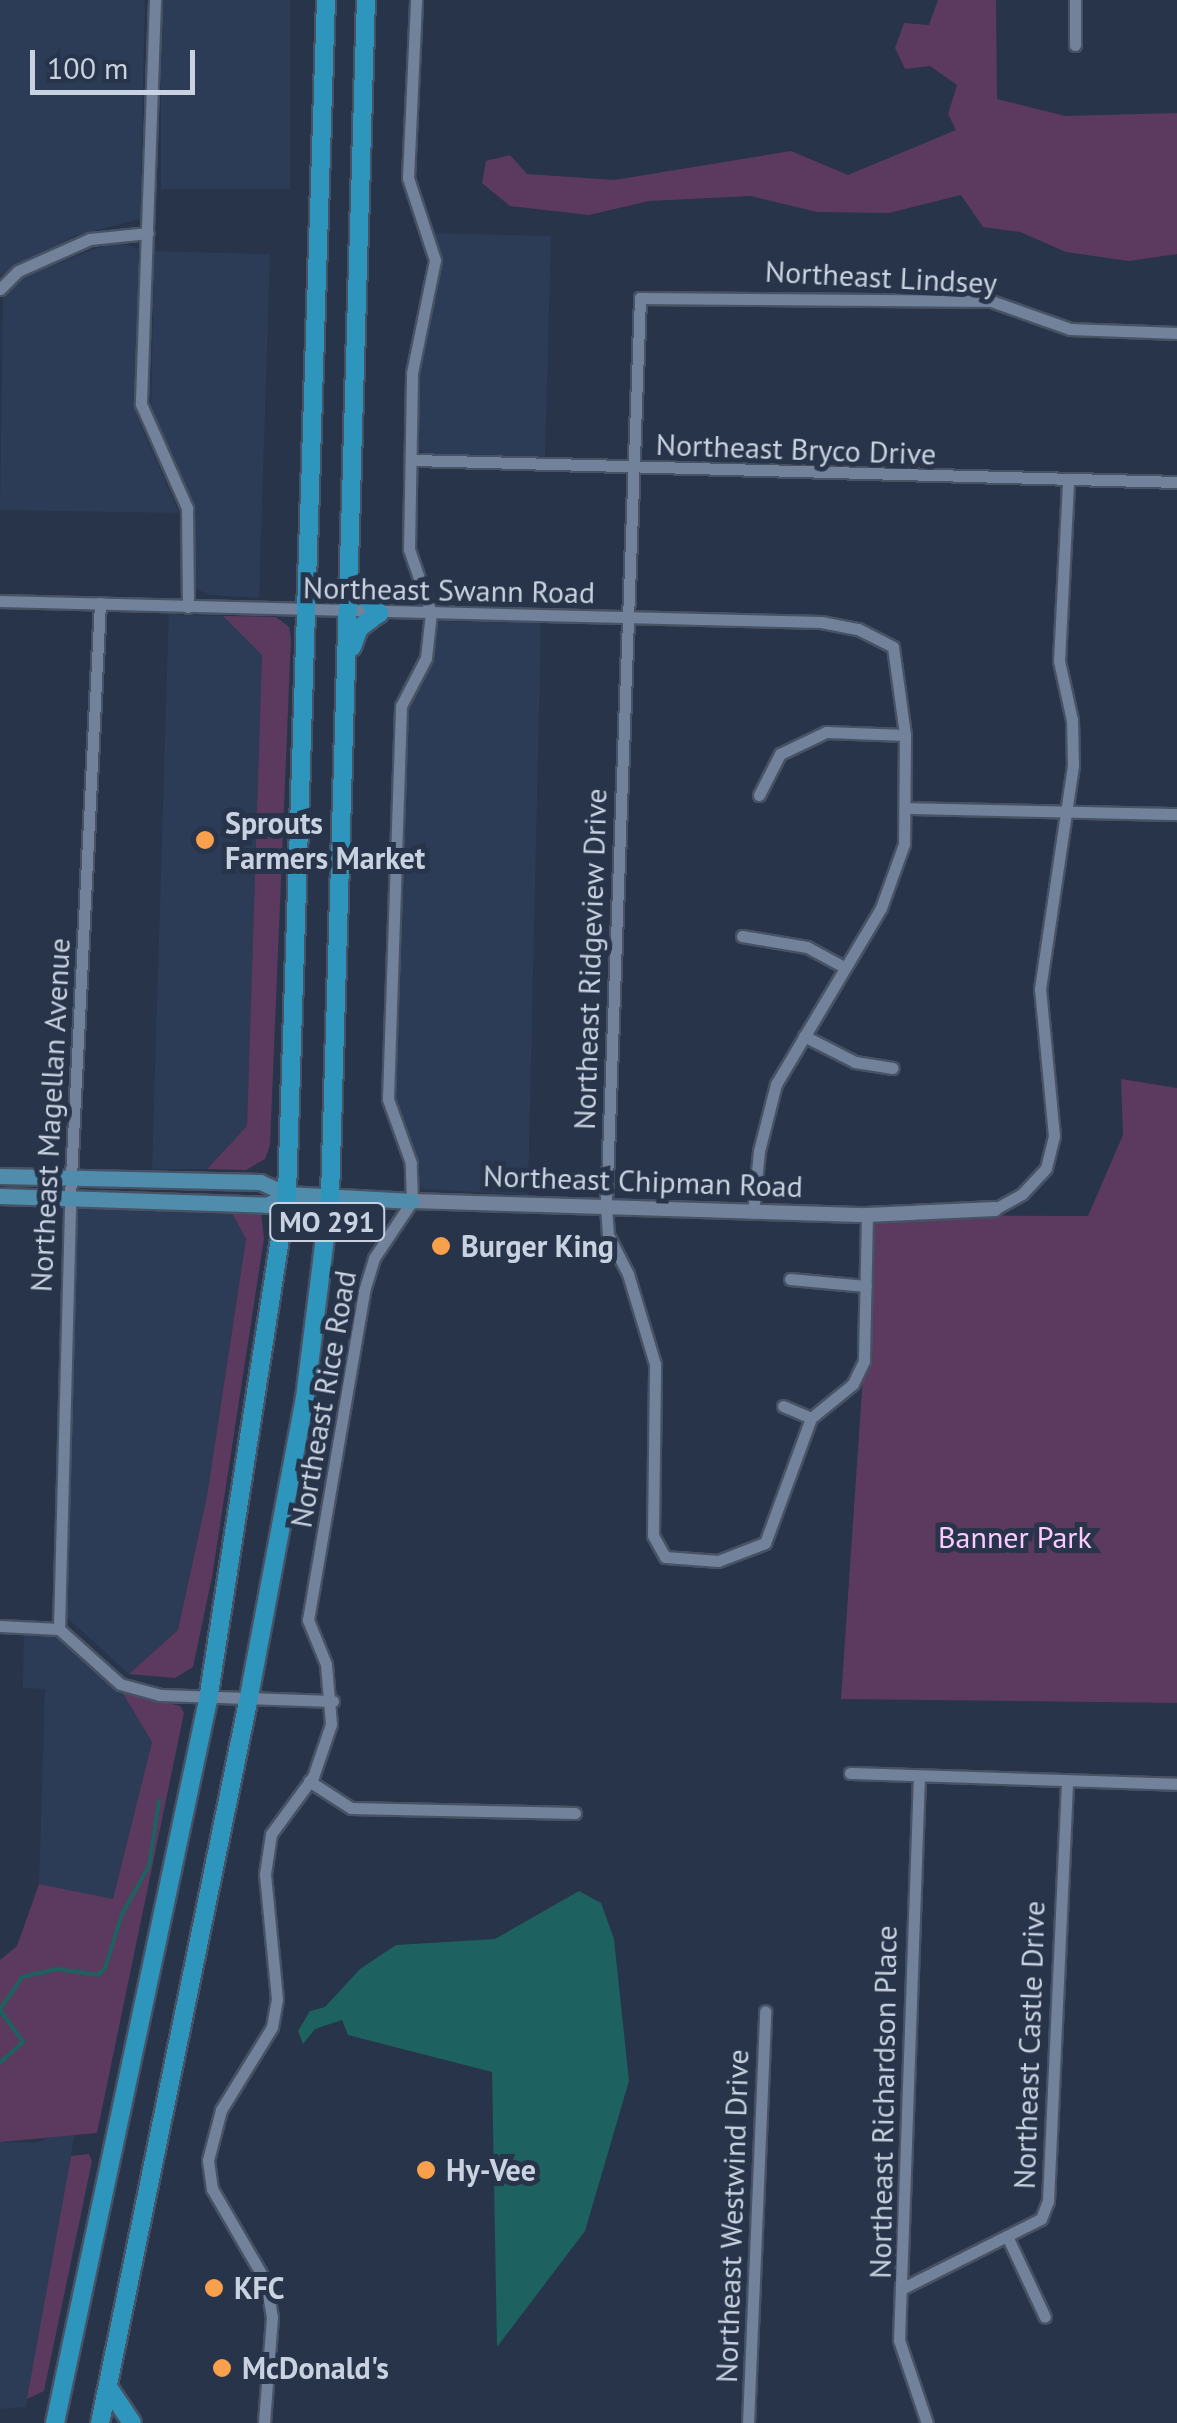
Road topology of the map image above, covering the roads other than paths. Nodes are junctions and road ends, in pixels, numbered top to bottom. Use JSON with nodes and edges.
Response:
{"nodes":[{"id":1,"x":156,"y":0,"type":"edge"},
{"id":2,"x":326,"y":0,"type":"edge"},
{"id":3,"x":366,"y":0,"type":"edge"},
{"id":4,"x":416,"y":0,"type":"edge"},
{"id":5,"x":1075,"y":0,"type":"edge"},
{"id":6,"x":1075,"y":46,"type":"dead end"},
{"id":7,"x":148,"y":233,"type":"junction"},
{"id":8,"x":0,"y":289,"type":"edge"},
{"id":9,"x":640,"y":298,"type":"joint"},
{"id":10,"x":1177,"y":333,"type":"edge"},
{"id":11,"x":414,"y":460,"type":"junction"},
{"id":12,"x":635,"y":470,"type":"junction"},
{"id":13,"x":1068,"y":482,"type":"junction"},
{"id":14,"x":1177,"y":482,"type":"edge"},
{"id":15,"x":352,"y":582,"type":"junction"},
{"id":16,"x":0,"y":601,"type":"edge"},
{"id":17,"x":100,"y":604,"type":"junction"},
{"id":18,"x":188,"y":607,"type":"junction"},
{"id":19,"x":307,"y":611,"type":"junction"},
{"id":20,"x":350,"y":613,"type":"junction"},
{"id":21,"x":380,"y":613,"type":"junction"},
{"id":22,"x":431,"y":614,"type":"junction"},
{"id":23,"x":627,"y":619,"type":"junction"},
{"id":24,"x":350,"y":652,"type":"junction"},
{"id":25,"x":905,"y":735,"type":"junction"},
{"id":26,"x":759,"y":795,"type":"dead end"},
{"id":27,"x":906,"y":808,"type":"junction"},
{"id":28,"x":1068,"y":810,"type":"junction"},
{"id":29,"x":1177,"y":814,"type":"edge"},
{"id":30,"x":742,"y":936,"type":"dead end"},
{"id":31,"x":844,"y":967,"type":"junction"},
{"id":32,"x":804,"y":1036,"type":"junction"},
{"id":33,"x":893,"y":1068,"type":"dead end"},
{"id":34,"x":0,"y":1176,"type":"edge"},
{"id":35,"x":71,"y":1177,"type":"junction"},
{"id":36,"x":164,"y":1180,"type":"junction"},
{"id":37,"x":287,"y":1194,"type":"junction"},
{"id":38,"x":0,"y":1196,"type":"edge"},
{"id":39,"x":330,"y":1196,"type":"junction"},
{"id":40,"x":70,"y":1198,"type":"junction"},
{"id":41,"x":165,"y":1201,"type":"junction"},
{"id":42,"x":412,"y":1201,"type":"junction"},
{"id":43,"x":606,"y":1208,"type":"junction"},
{"id":44,"x":995,"y":1208,"type":"joint"},
{"id":45,"x":753,"y":1214,"type":"junction"},
{"id":46,"x":867,"y":1216,"type":"junction"},
{"id":47,"x":790,"y":1279,"type":"dead end"},
{"id":48,"x":866,"y":1286,"type":"junction"},
{"id":49,"x":783,"y":1406,"type":"dead end"},
{"id":50,"x":811,"y":1418,"type":"junction"},
{"id":51,"x":0,"y":1626,"type":"edge"},
{"id":52,"x":60,"y":1629,"type":"junction"},
{"id":53,"x":208,"y":1700,"type":"junction"},
{"id":54,"x":333,"y":1701,"type":"junction"},
{"id":55,"x":248,"y":1702,"type":"junction"},
{"id":56,"x":850,"y":1774,"type":"dead end"},
{"id":57,"x":920,"y":1776,"type":"junction"},
{"id":58,"x":1067,"y":1780,"type":"junction"},
{"id":59,"x":309,"y":1781,"type":"junction"},
{"id":60,"x":1177,"y":1784,"type":"edge"},
{"id":61,"x":575,"y":1813,"type":"dead end"},
{"id":62,"x":765,"y":2011,"type":"dead end"},
{"id":63,"x":1006,"y":2236,"type":"junction"},
{"id":64,"x":905,"y":2287,"type":"junction"},
{"id":65,"x":1045,"y":2317,"type":"dead end"},
{"id":66,"x":108,"y":2384,"type":"junction"},
{"id":67,"x":55,"y":2423,"type":"edge"},
{"id":68,"x":100,"y":2423,"type":"edge"},
{"id":69,"x":132,"y":2423,"type":"edge"},
{"id":70,"x":264,"y":2423,"type":"edge"},
{"id":71,"x":748,"y":2423,"type":"edge"},
{"id":72,"x":928,"y":2423,"type":"edge"}],
"edges":[{"from":1,"to":7,"type":"street"},
{"from":2,"to":19,"type":"main road","number":"MO 291"},
{"from":3,"to":15,"type":"main road","number":"MO 291"},
{"from":4,"to":11,"type":"street"},
{"from":5,"to":6,"type":"street"},
{"from":7,"to":8,"type":"street"},
{"from":7,"to":18,"type":"street"},
{"from":9,"to":10,"type":"street","name":"Northeast Lindsey"},
{"from":9,"to":12,"type":"street","name":"Northeast Ridgeview Drive"},
{"from":11,"to":12,"type":"street","name":"Northeast Bryco Drive"},
{"from":11,"to":22,"type":"street"},
{"from":12,"to":13,"type":"street","name":"Northeast Bryco Drive"},
{"from":12,"to":23,"type":"street","name":"Northeast Ridgeview Drive"},
{"from":13,"to":14,"type":"street","name":"Northeast Bryco Drive"},
{"from":13,"to":28,"type":"street"},
{"from":15,"to":20,"type":"main road","number":"MO 291"},
{"from":15,"to":21,"type":"main road"},
{"from":16,"to":17,"type":"street","name":"Northeast Swann Road"},
{"from":17,"to":18,"type":"street","name":"Northeast Swann Road"},
{"from":17,"to":35,"type":"street","name":"Northeast Magellan Avenue"},
{"from":18,"to":19,"type":"street","name":"Northeast Swann Road"},
{"from":19,"to":20,"type":"street","name":"Northeast Swann Road"},
{"from":19,"to":37,"type":"main road","number":"MO 291"},
{"from":20,"to":21,"type":"street","name":"Northeast Swann Road"},
{"from":20,"to":24,"type":"main road","number":"MO 291"},
{"from":21,"to":22,"type":"street","name":"Northeast Swann Road"},
{"from":21,"to":24,"type":"main road"},
{"from":22,"to":23,"type":"street","name":"Northeast Swann Road"},
{"from":22,"to":42,"type":"street"},
{"from":23,"to":25,"type":"street","name":"Northeast Swann Road"},
{"from":23,"to":43,"type":"street","name":"Northeast Ridgeview Drive"},
{"from":24,"to":39,"type":"main road","number":"MO 291"},
{"from":25,"to":26,"type":"street"},
{"from":25,"to":27,"type":"street"},
{"from":27,"to":28,"type":"street"},
{"from":27,"to":31,"type":"street"},
{"from":28,"to":29,"type":"street"},
{"from":28,"to":44,"type":"street"},
{"from":30,"to":31,"type":"street"},
{"from":31,"to":32,"type":"street"},
{"from":32,"to":33,"type":"street"},
{"from":32,"to":45,"type":"street"},
{"from":34,"to":35,"type":"main road","name":"Northeast Chipman Road"},
{"from":35,"to":36,"type":"main road","name":"Northeast Chipman Road"},
{"from":35,"to":40,"type":"street","name":"Northeast Magellan Avenue"},
{"from":36,"to":37,"type":"main road","name":"Northeast Chipman Road"},
{"from":36,"to":41,"type":"main road"},
{"from":37,"to":39,"type":"main road","name":"Northeast Chipman Road"},
{"from":37,"to":41,"type":"main road","name":"Northeast Chipman Road"},
{"from":37,"to":53,"type":"main road","number":"MO 291"},
{"from":38,"to":40,"type":"main road","name":"Northeast Chipman Road"},
{"from":39,"to":42,"type":"main road","name":"Northeast Chipman Road"},
{"from":39,"to":55,"type":"main road","number":"MO 291"},
{"from":40,"to":41,"type":"main road","name":"Northeast Chipman Road"},
{"from":40,"to":52,"type":"street","name":"Northeast Magellan Avenue"},
{"from":42,"to":43,"type":"street","name":"Northeast Chipman Road"},
{"from":42,"to":54,"type":"street","name":"Northeast Rice Road"},
{"from":43,"to":45,"type":"street","name":"Northeast Chipman Road"},
{"from":43,"to":50,"type":"street","name":"Northeast Ridgeview Drive"},
{"from":44,"to":46,"type":"street","name":"Northeast Chipman Road"},
{"from":45,"to":46,"type":"street","name":"Northeast Chipman Road"},
{"from":46,"to":48,"type":"street"},
{"from":47,"to":48,"type":"street"},
{"from":48,"to":50,"type":"street"},
{"from":49,"to":50,"type":"street"},
{"from":51,"to":52,"type":"street"},
{"from":52,"to":53,"type":"street"},
{"from":53,"to":55,"type":"street"},
{"from":53,"to":67,"type":"main road","number":"MO 291"},
{"from":54,"to":55,"type":"street"},
{"from":54,"to":59,"type":"street"},
{"from":55,"to":66,"type":"main road","number":"MO 291"},
{"from":56,"to":57,"type":"street"},
{"from":57,"to":58,"type":"street"},
{"from":57,"to":64,"type":"street","name":"Northeast Richardson Place"},
{"from":58,"to":60,"type":"street"},
{"from":58,"to":63,"type":"street","name":"Northeast Castle Drive"},
{"from":59,"to":61,"type":"street"},
{"from":59,"to":70,"type":"street"},
{"from":62,"to":71,"type":"street","name":"Northeast Westwind Drive"},
{"from":63,"to":64,"type":"street","name":"Northeast Castle Drive"},
{"from":63,"to":65,"type":"street"},
{"from":64,"to":72,"type":"street","name":"Northeast Richardson Place"},
{"from":66,"to":68,"type":"main road","number":"MO 291"},
{"from":66,"to":69,"type":"main road"}]}
